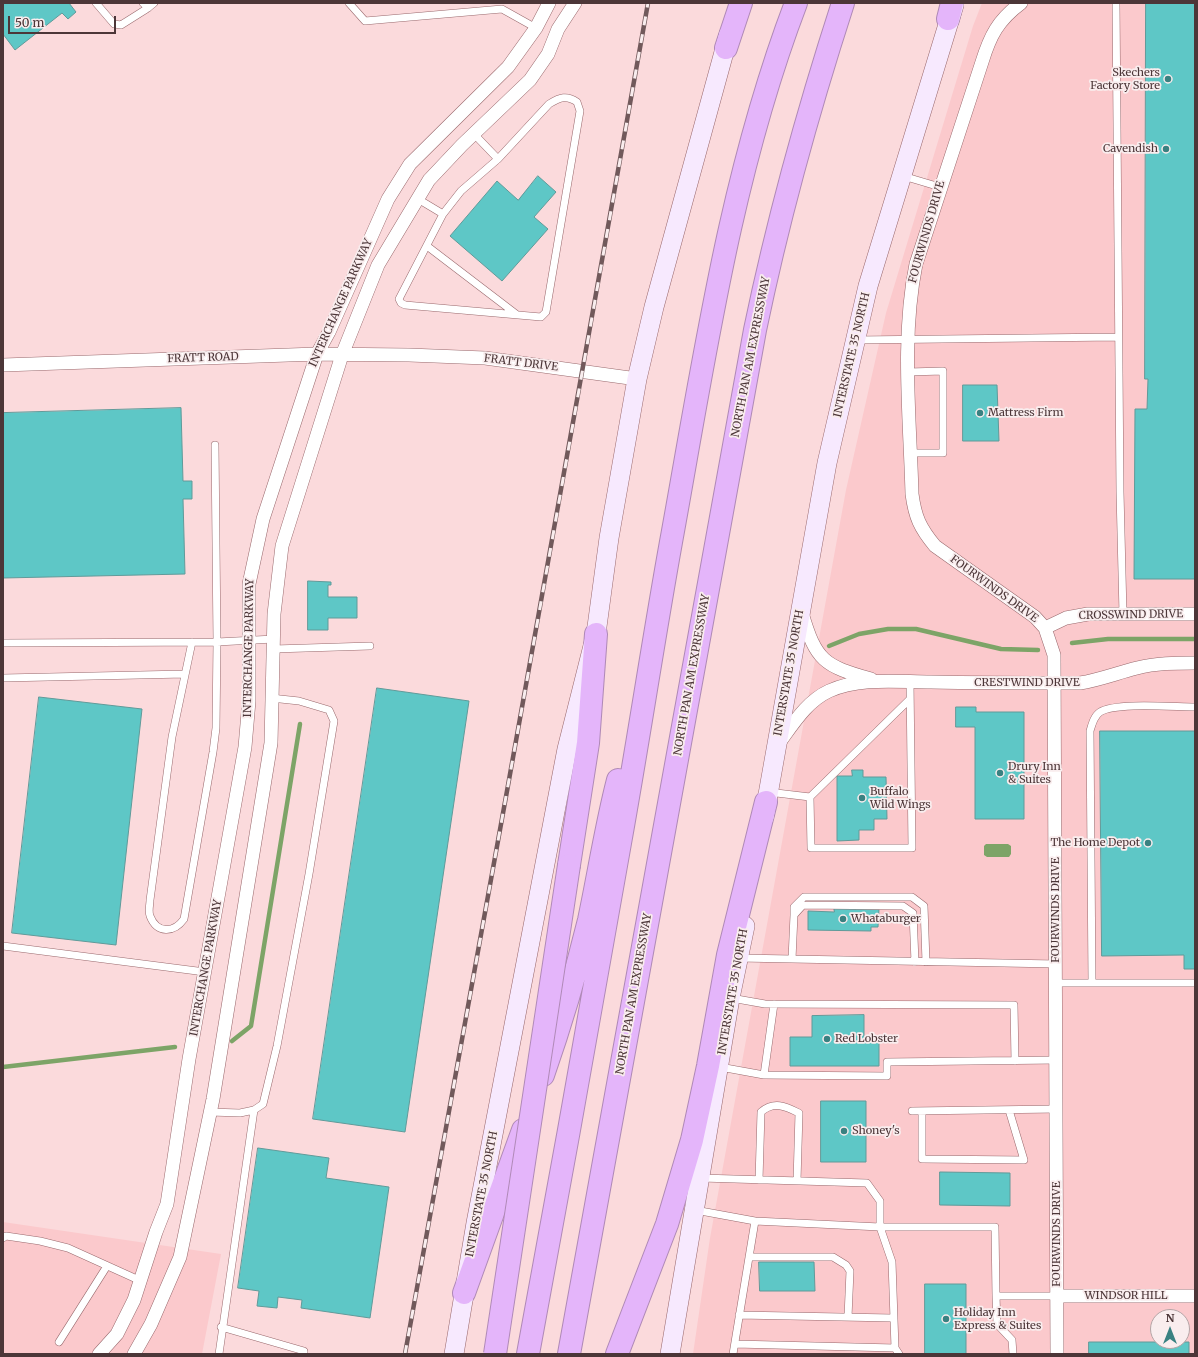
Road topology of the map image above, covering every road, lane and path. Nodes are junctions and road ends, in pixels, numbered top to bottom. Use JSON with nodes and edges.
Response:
{"nodes":[{"id":1,"x":96,"y":3,"type":"edge"},
{"id":2,"x":154,"y":3,"type":"edge"},
{"id":3,"x":350,"y":3,"type":"edge"},
{"id":4,"x":549,"y":3,"type":"edge"},
{"id":5,"x":575,"y":3,"type":"edge"},
{"id":6,"x":736,"y":3,"type":"edge"},
{"id":7,"x":741,"y":3,"type":"edge"},
{"id":8,"x":792,"y":3,"type":"edge"},
{"id":9,"x":796,"y":3,"type":"edge"},
{"id":10,"x":843,"y":3,"type":"edge"},
{"id":11,"x":1021,"y":3,"type":"edge"},
{"id":12,"x":1116,"y":3,"type":"edge"},
{"id":13,"x":145,"y":6,"type":"edge"},
{"id":14,"x":503,"y":6,"type":"edge"},
{"id":15,"x":952,"y":8,"type":"edge"},
{"id":16,"x":536,"y":28,"type":"junction"},
{"id":17,"x":785,"y":30,"type":"junction"},
{"id":18,"x":726,"y":48,"type":"junction"},
{"id":19,"x":474,"y":134,"type":"junction"},
{"id":20,"x":498,"y":159,"type":"junction"},
{"id":21,"x":901,"y":175,"type":"junction"},
{"id":22,"x":940,"y":187,"type":"junction"},
{"id":23,"x":418,"y":199,"type":"junction"},
{"id":24,"x":443,"y":214,"type":"junction"},
{"id":25,"x":427,"y":246,"type":"junction"},
{"id":26,"x":516,"y":315,"type":"junction"},
{"id":27,"x":1118,"y":337,"type":"junction"},
{"id":28,"x":908,"y":339,"type":"junction"},
{"id":29,"x":855,"y":340,"type":"junction"},
{"id":30,"x":317,"y":354,"type":"junction"},
{"id":31,"x":342,"y":354,"type":"junction"},
{"id":32,"x":404,"y":356,"type":"joint"},
{"id":33,"x":3,"y":365,"type":"edge"},
{"id":34,"x":909,"y":372,"type":"junction"},
{"id":35,"x":637,"y":379,"type":"junction"},
{"id":36,"x":215,"y":446,"type":"dead end"},
{"id":37,"x":911,"y":453,"type":"junction"},
{"id":38,"x":801,"y":607,"type":"junction"},
{"id":39,"x":1123,"y":614,"type":"junction"},
{"id":40,"x":1195,"y":614,"type":"edge"},
{"id":41,"x":1045,"y":628,"type":"junction"},
{"id":42,"x":596,"y":634,"type":"junction"},
{"id":43,"x":248,"y":640,"type":"junction"},
{"id":44,"x":192,"y":642,"type":"junction"},
{"id":45,"x":217,"y":642,"type":"junction"},
{"id":46,"x":3,"y":643,"type":"edge"},
{"id":47,"x":274,"y":644,"type":"junction"},
{"id":48,"x":370,"y":646,"type":"dead end"},
{"id":49,"x":1195,"y":663,"type":"edge"},
{"id":50,"x":186,"y":674,"type":"junction"},
{"id":51,"x":3,"y":678,"type":"edge"},
{"id":52,"x":881,"y":682,"type":"junction"},
{"id":53,"x":910,"y":682,"type":"junction"},
{"id":54,"x":1056,"y":683,"type":"junction"},
{"id":55,"x":645,"y":684,"type":"junction"},
{"id":56,"x":271,"y":698,"type":"junction"},
{"id":57,"x":910,"y":699,"type":"junction"},
{"id":58,"x":1195,"y":707,"type":"edge"},
{"id":59,"x":776,"y":748,"type":"junction"},
{"id":60,"x":767,"y":797,"type":"junction"},
{"id":61,"x":810,"y":797,"type":"junction"},
{"id":62,"x":794,"y":915,"type":"junction"},
{"id":63,"x":3,"y":946,"type":"edge"},
{"id":64,"x":739,"y":958,"type":"junction"},
{"id":65,"x":792,"y":959,"type":"junction"},
{"id":66,"x":915,"y":962,"type":"junction"},
{"id":67,"x":926,"y":962,"type":"junction"},
{"id":68,"x":1056,"y":964,"type":"junction"},
{"id":69,"x":205,"y":972,"type":"junction"},
{"id":70,"x":1056,"y":983,"type":"junction"},
{"id":71,"x":1092,"y":983,"type":"junction"},
{"id":72,"x":1195,"y":983,"type":"edge"},
{"id":73,"x":730,"y":998,"type":"junction"},
{"id":74,"x":774,"y":1004,"type":"junction"},
{"id":75,"x":1057,"y":1060,"type":"junction"},
{"id":76,"x":1015,"y":1061,"type":"junction"},
{"id":77,"x":719,"y":1067,"type":"junction"},
{"id":78,"x":764,"y":1075,"type":"junction"},
{"id":79,"x":1057,"y":1109,"type":"junction"},
{"id":80,"x":254,"y":1110,"type":"junction"},
{"id":81,"x":1009,"y":1110,"type":"junction"},
{"id":82,"x":912,"y":1111,"type":"dead end"},
{"id":83,"x":922,"y":1111,"type":"junction"},
{"id":84,"x":210,"y":1112,"type":"junction"},
{"id":85,"x":700,"y":1178,"type":"junction"},
{"id":86,"x":759,"y":1180,"type":"junction"},
{"id":87,"x":797,"y":1181,"type":"junction"},
{"id":88,"x":696,"y":1210,"type":"junction"},
{"id":89,"x":755,"y":1222,"type":"junction"},
{"id":90,"x":880,"y":1228,"type":"junction"},
{"id":91,"x":3,"y":1238,"type":"edge"},
{"id":92,"x":749,"y":1257,"type":"junction"},
{"id":93,"x":107,"y":1266,"type":"junction"},
{"id":94,"x":141,"y":1281,"type":"junction"},
{"id":95,"x":464,"y":1293,"type":"junction"},
{"id":96,"x":996,"y":1296,"type":"junction"},
{"id":97,"x":1057,"y":1296,"type":"junction"},
{"id":98,"x":1195,"y":1296,"type":"edge"},
{"id":99,"x":739,"y":1315,"type":"junction"},
{"id":100,"x":848,"y":1317,"type":"junction"},
{"id":101,"x":892,"y":1318,"type":"junction"},
{"id":102,"x":221,"y":1327,"type":"junction"},
{"id":103,"x":59,"y":1342,"type":"dead end"},
{"id":104,"x":735,"y":1344,"type":"junction"},
{"id":105,"x":897,"y":1351,"type":"edge"},
{"id":106,"x":99,"y":1354,"type":"edge"},
{"id":107,"x":134,"y":1354,"type":"edge"},
{"id":108,"x":219,"y":1354,"type":"edge"},
{"id":109,"x":304,"y":1354,"type":"edge"},
{"id":110,"x":454,"y":1354,"type":"edge"},
{"id":111,"x":495,"y":1354,"type":"edge"},
{"id":112,"x":528,"y":1354,"type":"edge"},
{"id":113,"x":569,"y":1354,"type":"edge"},
{"id":114,"x":617,"y":1354,"type":"edge"},
{"id":115,"x":670,"y":1354,"type":"edge"},
{"id":116,"x":733,"y":1354,"type":"edge"},
{"id":117,"x":1013,"y":1354,"type":"edge"},
{"id":118,"x":1057,"y":1354,"type":"edge"}],
"edges":[{"from":1,"to":13,"type":"lane"},
{"from":2,"to":13,"type":"lane"},
{"from":3,"to":14,"type":"lane"},
{"from":4,"to":16,"type":"street","name":"INTERCHANGE PARKWAY"},
{"from":5,"to":19,"type":"street","name":"INTERCHANGE PARKWAY"},
{"from":6,"to":18,"type":"main road","name":"INTERSTATE 35 NORTH"},
{"from":7,"to":18,"type":"highway"},
{"from":8,"to":17,"type":"highway"},
{"from":9,"to":17,"type":"highway"},
{"from":10,"to":113,"type":"highway","name":"NORTH PAN AM EXPRESSWAY"},
{"from":11,"to":22,"type":"street","name":"FOURWINDS DRIVE"},
{"from":12,"to":27,"type":"lane"},
{"from":14,"to":16,"type":"lane"},
{"from":15,"to":21,"type":"main road","name":"INTERSTATE 35 NORTH"},
{"from":16,"to":30,"type":"street","name":"INTERCHANGE PARKWAY"},
{"from":17,"to":55,"type":"highway"},
{"from":18,"to":35,"type":"main road","name":"INTERSTATE 35 NORTH"},
{"from":19,"to":20,"type":"lane"},
{"from":19,"to":23,"type":"street","name":"INTERCHANGE PARKWAY"},
{"from":20,"to":24,"type":"lane"},
{"from":20,"to":26,"type":"lane"},
{"from":21,"to":22,"type":"lane"},
{"from":21,"to":29,"type":"main road","name":"INTERSTATE 35 NORTH"},
{"from":22,"to":28,"type":"street","name":"FOURWINDS DRIVE"},
{"from":23,"to":24,"type":"lane"},
{"from":23,"to":31,"type":"street","name":"INTERCHANGE PARKWAY"},
{"from":24,"to":25,"type":"lane"},
{"from":25,"to":26,"type":"lane"},
{"from":25,"to":26,"type":"lane"},
{"from":27,"to":28,"type":"lane"},
{"from":27,"to":39,"type":"lane"},
{"from":28,"to":29,"type":"lane"},
{"from":28,"to":34,"type":"street","name":"FOURWINDS DRIVE"},
{"from":29,"to":38,"type":"main road","name":"INTERSTATE 35 NORTH"},
{"from":30,"to":31,"type":"street","name":"FRATT ROAD"},
{"from":30,"to":33,"type":"street","name":"FRATT ROAD"},
{"from":30,"to":43,"type":"street","name":"INTERCHANGE PARKWAY"},
{"from":31,"to":32,"type":"street","name":"FRATT ROAD"},
{"from":31,"to":47,"type":"street","name":"INTERCHANGE PARKWAY"},
{"from":32,"to":35,"type":"street","name":"FRATT DRIVE"},
{"from":34,"to":37,"type":"street","name":"FOURWINDS DRIVE"},
{"from":34,"to":37,"type":"lane"},
{"from":35,"to":42,"type":"main road","name":"INTERSTATE 35 NORTH"},
{"from":36,"to":45,"type":"lane"},
{"from":37,"to":41,"type":"street","name":"FOURWINDS DRIVE"},
{"from":38,"to":52,"type":"street","name":"CRESTWIND DRIVE"},
{"from":38,"to":59,"type":"main road","name":"INTERSTATE 35 NORTH"},
{"from":39,"to":40,"type":"street","name":"CROSSWIND DRIVE"},
{"from":39,"to":41,"type":"street","name":"CROSSWIND DRIVE"},
{"from":41,"to":54,"type":"street","name":"FOURWINDS DRIVE"},
{"from":42,"to":95,"type":"main road","name":"INTERSTATE 35 NORTH"},
{"from":42,"to":111,"type":"highway","bridge":true},
{"from":43,"to":45,"type":"lane"},
{"from":43,"to":47,"type":"lane"},
{"from":43,"to":69,"type":"street","name":"INTERCHANGE PARKWAY"},
{"from":44,"to":45,"type":"lane"},
{"from":44,"to":46,"type":"lane"},
{"from":44,"to":50,"type":"lane"},
{"from":45,"to":50,"type":"lane"},
{"from":47,"to":48,"type":"lane"},
{"from":47,"to":56,"type":"street","name":"INTERCHANGE PARKWAY"},
{"from":49,"to":54,"type":"street","name":"CRESTWIND DRIVE"},
{"from":50,"to":51,"type":"lane"},
{"from":52,"to":53,"type":"street","name":"CRESTWIND DRIVE"},
{"from":52,"to":59,"type":"street","name":"CRESTWIND DRIVE"},
{"from":53,"to":54,"type":"street","name":"CRESTWIND DRIVE"},
{"from":53,"to":57,"type":"lane"},
{"from":54,"to":68,"type":"street","name":"FOURWINDS DRIVE"},
{"from":55,"to":95,"type":"highway"},
{"from":55,"to":112,"type":"highway"},
{"from":56,"to":80,"type":"lane"},
{"from":56,"to":84,"type":"street","name":"INTERCHANGE PARKWAY"},
{"from":57,"to":61,"type":"lane"},
{"from":57,"to":61,"type":"lane"},
{"from":58,"to":71,"type":"lane"},
{"from":59,"to":60,"type":"main road","name":"INTERSTATE 35 NORTH"},
{"from":60,"to":61,"type":"lane"},
{"from":60,"to":64,"type":"main road","name":"INTERSTATE 35 NORTH"},
{"from":60,"to":114,"type":"highway"},
{"from":62,"to":65,"type":"lane"},
{"from":62,"to":66,"type":"lane"},
{"from":62,"to":67,"type":"lane"},
{"from":63,"to":69,"type":"lane"},
{"from":64,"to":65,"type":"lane"},
{"from":64,"to":73,"type":"main road","name":"INTERSTATE 35 NORTH"},
{"from":65,"to":66,"type":"lane"},
{"from":66,"to":67,"type":"lane"},
{"from":67,"to":68,"type":"lane"},
{"from":68,"to":70,"type":"street","name":"FOURWINDS DRIVE"},
{"from":69,"to":94,"type":"street","name":"INTERCHANGE PARKWAY"},
{"from":70,"to":71,"type":"lane"},
{"from":70,"to":75,"type":"street","name":"FOURWINDS DRIVE"},
{"from":71,"to":72,"type":"lane"},
{"from":73,"to":74,"type":"lane"},
{"from":73,"to":77,"type":"main road","name":"INTERSTATE 35 NORTH"},
{"from":74,"to":76,"type":"lane"},
{"from":74,"to":78,"type":"lane"},
{"from":75,"to":76,"type":"lane"},
{"from":75,"to":79,"type":"street","name":"FOURWINDS DRIVE"},
{"from":76,"to":78,"type":"lane"},
{"from":77,"to":78,"type":"lane"},
{"from":77,"to":85,"type":"main road","name":"INTERSTATE 35 NORTH"},
{"from":79,"to":81,"type":"lane"},
{"from":79,"to":97,"type":"street","name":"FOURWINDS DRIVE"},
{"from":80,"to":84,"type":"lane"},
{"from":80,"to":102,"type":"lane"},
{"from":81,"to":83,"type":"lane"},
{"from":81,"to":83,"type":"lane"},
{"from":82,"to":83,"type":"lane"},
{"from":84,"to":107,"type":"street","name":"INTERCHANGE PARKWAY"},
{"from":85,"to":86,"type":"lane"},
{"from":85,"to":88,"type":"main road","name":"INTERSTATE 35 NORTH"},
{"from":86,"to":87,"type":"lane"},
{"from":86,"to":87,"type":"lane"},
{"from":87,"to":90,"type":"lane"},
{"from":88,"to":89,"type":"lane"},
{"from":88,"to":115,"type":"main road","name":"INTERSTATE 35 NORTH"},
{"from":89,"to":90,"type":"lane"},
{"from":89,"to":92,"type":"lane"},
{"from":90,"to":96,"type":"lane"},
{"from":90,"to":101,"type":"lane"},
{"from":91,"to":93,"type":"lane"},
{"from":92,"to":99,"type":"lane"},
{"from":92,"to":100,"type":"lane"},
{"from":93,"to":94,"type":"lane"},
{"from":93,"to":103,"type":"lane"},
{"from":94,"to":106,"type":"street","name":"INTERCHANGE PARKWAY"},
{"from":95,"to":110,"type":"main road","name":"INTERSTATE 35 NORTH"},
{"from":96,"to":97,"type":"lane"},
{"from":96,"to":117,"type":"lane"},
{"from":97,"to":98,"type":"street","name":"WINDSOR HILL"},
{"from":97,"to":118,"type":"street","name":"FOURWINDS DRIVE"},
{"from":99,"to":100,"type":"lane"},
{"from":99,"to":104,"type":"lane"},
{"from":100,"to":101,"type":"lane"},
{"from":101,"to":105,"type":"lane"},
{"from":102,"to":108,"type":"lane"},
{"from":102,"to":109,"type":"lane"},
{"from":104,"to":105,"type":"lane"},
{"from":104,"to":116,"type":"lane"}]}
